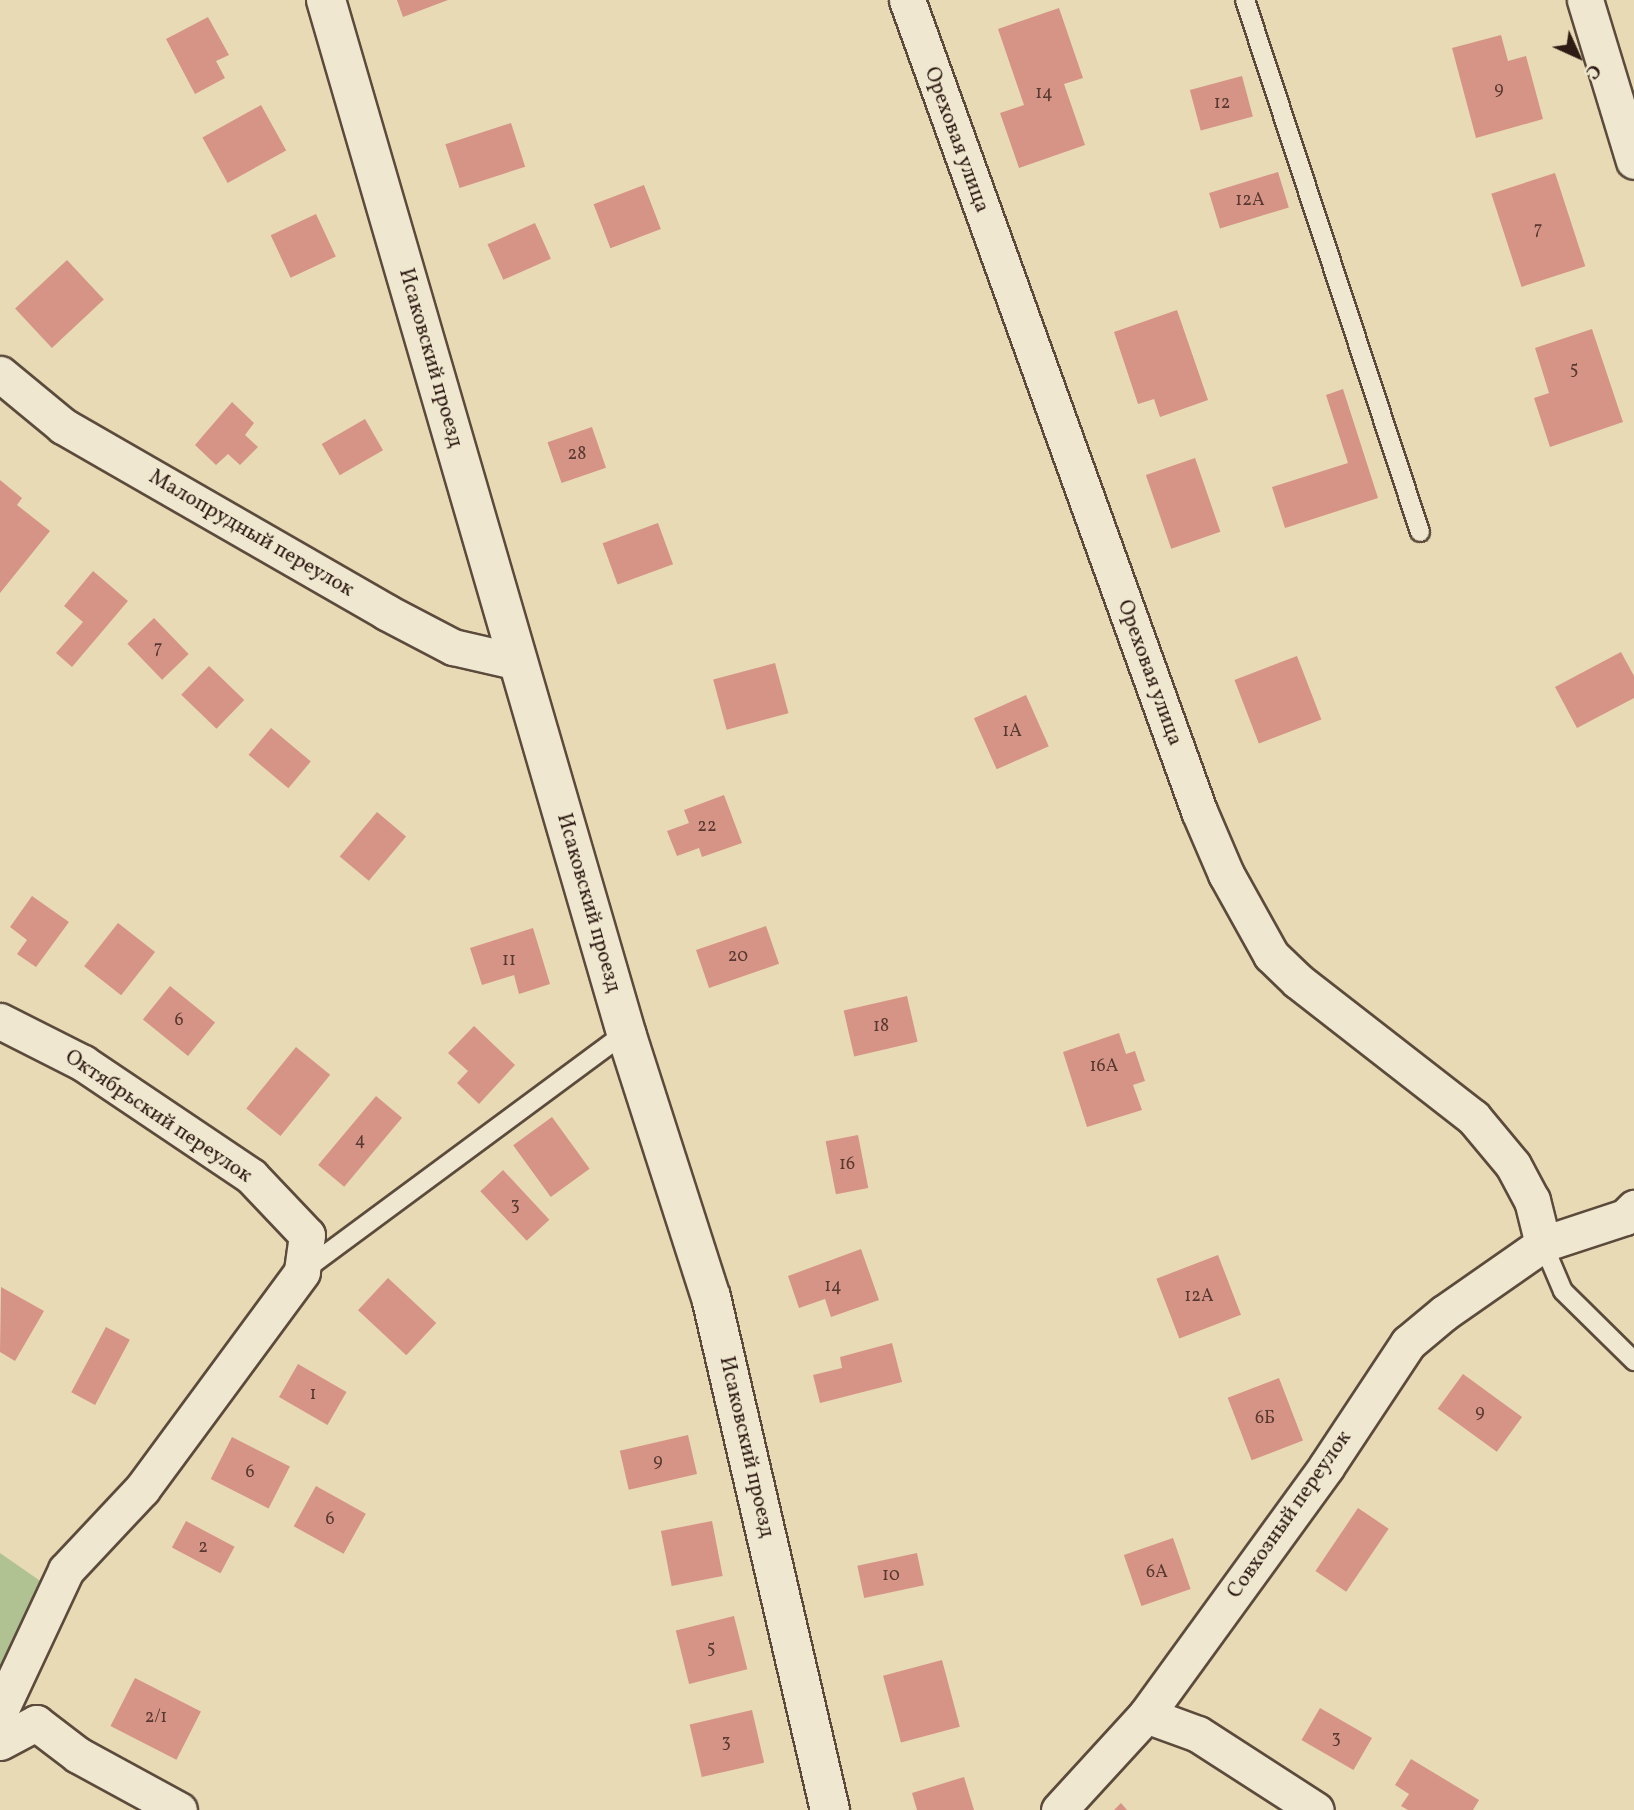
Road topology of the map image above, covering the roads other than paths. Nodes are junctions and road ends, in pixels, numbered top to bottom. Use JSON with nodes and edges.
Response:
{"nodes":[{"id":1,"x":326,"y":0,"type":"edge"},
{"id":2,"x":907,"y":0,"type":"edge"},
{"id":3,"x":1245,"y":0,"type":"edge"},
{"id":4,"x":1585,"y":0,"type":"edge"},
{"id":5,"x":1634,"y":161,"type":"edge"},
{"id":6,"x":0,"y":374,"type":"edge"},
{"id":7,"x":1420,"y":532,"type":"dead end"},
{"id":8,"x":518,"y":662,"type":"junction"},
{"id":9,"x":0,"y":1021,"type":"edge"},
{"id":10,"x":626,"y":1032,"type":"junction"},
{"id":11,"x":1634,"y":1208,"type":"edge"},
{"id":12,"x":1543,"y":1244,"type":"junction"},
{"id":13,"x":302,"y":1272,"type":"junction"},
{"id":14,"x":1634,"y":1361,"type":"edge"},
{"id":15,"x":0,"y":1711,"type":"edge"},
{"id":16,"x":1146,"y":1715,"type":"junction"},
{"id":17,"x":0,"y":1742,"type":"edge"},
{"id":18,"x":178,"y":1810,"type":"edge"},
{"id":19,"x":830,"y":1810,"type":"edge"},
{"id":20,"x":1059,"y":1810,"type":"edge"},
{"id":21,"x":1316,"y":1810,"type":"edge"}],
"edges":[{"from":1,"to":8,"type":"street","name":"Исаковский проезд"},
{"from":2,"to":12,"type":"street","name":"Ореховая улица"},
{"from":3,"to":7,"type":"lane"},
{"from":4,"to":5,"type":"street"},
{"from":6,"to":8,"type":"street","name":"Малопрудный переулок"},
{"from":8,"to":10,"type":"street","name":"Исаковский проезд"},
{"from":9,"to":13,"type":"street","name":"Октябрьский переулок"},
{"from":10,"to":13,"type":"lane"},
{"from":10,"to":19,"type":"street","name":"Исаковский проезд"},
{"from":11,"to":12,"type":"street","name":"Совхозный переулок"},
{"from":12,"to":14,"type":"lane"},
{"from":12,"to":16,"type":"street","name":"Совхозный переулок"},
{"from":13,"to":15,"type":"street"},
{"from":16,"to":20,"type":"street","name":"Совхозный переулок"},
{"from":16,"to":21,"type":"street"},
{"from":17,"to":18,"type":"street"}]}
